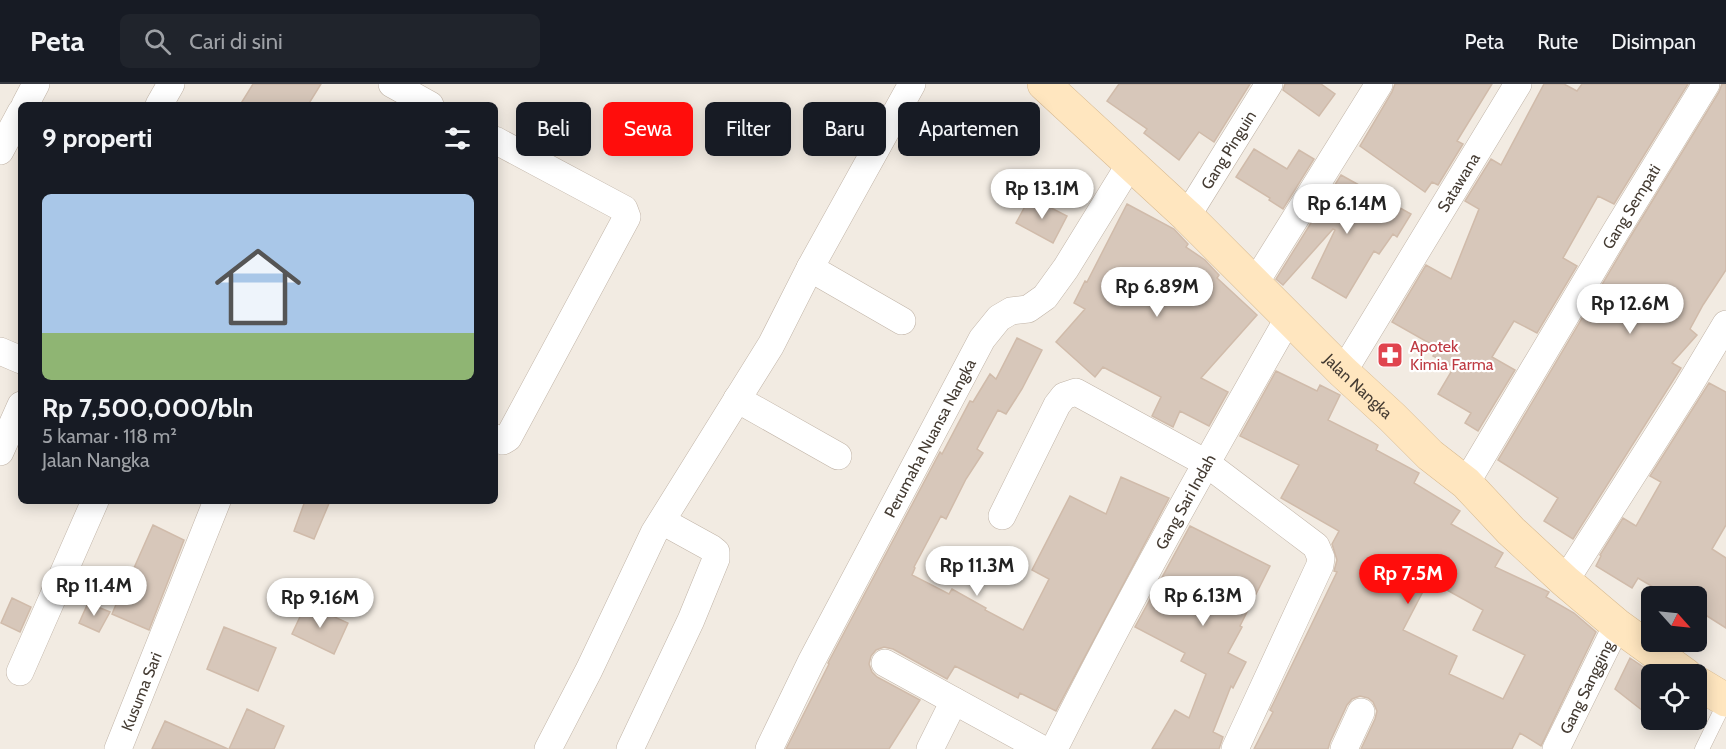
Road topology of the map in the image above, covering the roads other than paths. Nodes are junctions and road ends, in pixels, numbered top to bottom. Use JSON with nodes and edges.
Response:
{"nodes":[{"id":1,"x":36,"y":84,"type":"edge"},
{"id":2,"x":171,"y":84,"type":"edge"},
{"id":3,"x":912,"y":84,"type":"edge"},
{"id":4,"x":1044,"y":84,"type":"edge"},
{"id":5,"x":1269,"y":84,"type":"edge"},
{"id":6,"x":1379,"y":84,"type":"edge"},
{"id":7,"x":1518,"y":84,"type":"edge"},
{"id":8,"x":1706,"y":84,"type":"edge"},
{"id":9,"x":402,"y":91,"type":"edge"},
{"id":10,"x":27,"y":102,"type":"edge"},
{"id":11,"x":161,"y":102,"type":"edge"},
{"id":12,"x":424,"y":102,"type":"edge"},
{"id":13,"x":18,"y":118,"type":"edge"},
{"id":14,"x":498,"y":142,"type":"edge"},
{"id":15,"x":0,"y":151,"type":"edge"},
{"id":16,"x":1130,"y":164,"type":"junction"},
{"id":17,"x":1187,"y":216,"type":"junction"},
{"id":18,"x":810,"y":268,"type":"junction"},
{"id":19,"x":1255,"y":283,"type":"junction"},
{"id":20,"x":1288,"y":319,"type":"junction"},
{"id":21,"x":902,"y":321,"type":"dead end"},
{"id":22,"x":1726,"y":324,"type":"edge"},
{"id":23,"x":0,"y":351,"type":"edge"},
{"id":24,"x":18,"y":359,"type":"edge"},
{"id":25,"x":1342,"y":372,"type":"junction"},
{"id":26,"x":737,"y":399,"type":"junction"},
{"id":27,"x":18,"y":412,"type":"edge"},
{"id":28,"x":498,"y":439,"type":"edge"},
{"id":29,"x":0,"y":452,"type":"edge"},
{"id":30,"x":838,"y":456,"type":"dead end"},
{"id":31,"x":1206,"y":463,"type":"junction"},
{"id":32,"x":1466,"y":483,"type":"junction"},
{"id":33,"x":94,"y":504,"type":"edge"},
{"id":34,"x":216,"y":504,"type":"edge"},
{"id":35,"x":1002,"y":516,"type":"dead end"},
{"id":36,"x":662,"y":521,"type":"junction"},
{"id":37,"x":1565,"y":581,"type":"junction"},
{"id":38,"x":1617,"y":625,"type":"junction"},
{"id":39,"x":885,"y":663,"type":"dead end"},
{"id":40,"x":1671,"y":664,"type":"edge"},
{"id":41,"x":20,"y":672,"type":"dead end"},
{"id":42,"x":1707,"y":689,"type":"edge"},
{"id":43,"x":1726,"y":700,"type":"edge"},
{"id":44,"x":954,"y":701,"type":"junction"},
{"id":45,"x":1361,"y":712,"type":"dead end"},
{"id":46,"x":118,"y":749,"type":"edge"},
{"id":47,"x":548,"y":749,"type":"edge"},
{"id":48,"x":630,"y":749,"type":"edge"},
{"id":49,"x":769,"y":749,"type":"edge"},
{"id":50,"x":930,"y":749,"type":"edge"},
{"id":51,"x":1042,"y":749,"type":"edge"},
{"id":52,"x":1054,"y":749,"type":"edge"},
{"id":53,"x":1235,"y":749,"type":"edge"},
{"id":54,"x":1344,"y":749,"type":"edge"},
{"id":55,"x":1556,"y":749,"type":"edge"},
{"id":56,"x":1702,"y":749,"type":"edge"}],
"edges":[{"from":1,"to":10,"type":"street"},
{"from":2,"to":11,"type":"street"},
{"from":3,"to":18,"type":"street"},
{"from":4,"to":16,"type":"main road","name":"Jalan Nangka"},
{"from":5,"to":17,"type":"street","name":"Gang Pinguin"},
{"from":6,"to":19,"type":"street"},
{"from":7,"to":25,"type":"street","name":"Satawana"},
{"from":8,"to":32,"type":"street","name":"Gang Sempati"},
{"from":9,"to":12,"type":"street"},
{"from":13,"to":15,"type":"street"},
{"from":14,"to":28,"type":"street"},
{"from":16,"to":17,"type":"main road","name":"Jalan Nangka"},
{"from":16,"to":49,"type":"street","name":"Perumaha Nuansa Nangka"},
{"from":17,"to":19,"type":"main road","name":"Jalan Nangka"},
{"from":18,"to":21,"type":"street"},
{"from":18,"to":26,"type":"street"},
{"from":19,"to":20,"type":"main road","name":"Jalan Nangka"},
{"from":20,"to":25,"type":"main road","name":"Jalan Nangka"},
{"from":20,"to":31,"type":"street","name":"Gang Sari Indah"},
{"from":22,"to":37,"type":"street"},
{"from":23,"to":24,"type":"street"},
{"from":25,"to":32,"type":"main road","name":"Jalan Nangka"},
{"from":26,"to":30,"type":"street"},
{"from":26,"to":36,"type":"street"},
{"from":27,"to":29,"type":"street"},
{"from":31,"to":35,"type":"street"},
{"from":31,"to":52,"type":"street","name":"Gang Sari Indah"},
{"from":31,"to":53,"type":"street"},
{"from":32,"to":37,"type":"main road","name":"Jalan Nangka"},
{"from":33,"to":41,"type":"street"},
{"from":34,"to":46,"type":"street","name":"Kusuma Sari"},
{"from":36,"to":47,"type":"street"},
{"from":36,"to":48,"type":"street"},
{"from":37,"to":38,"type":"main road","name":"Jalan Nangka"},
{"from":38,"to":40,"type":"main road","name":"Jalan Nangka"},
{"from":38,"to":55,"type":"street","name":"Gang Sangging"},
{"from":39,"to":44,"type":"street"},
{"from":42,"to":43,"type":"main road"},
{"from":43,"to":56,"type":"lane"},
{"from":44,"to":50,"type":"street"},
{"from":44,"to":51,"type":"street"},
{"from":45,"to":54,"type":"street"}]}
